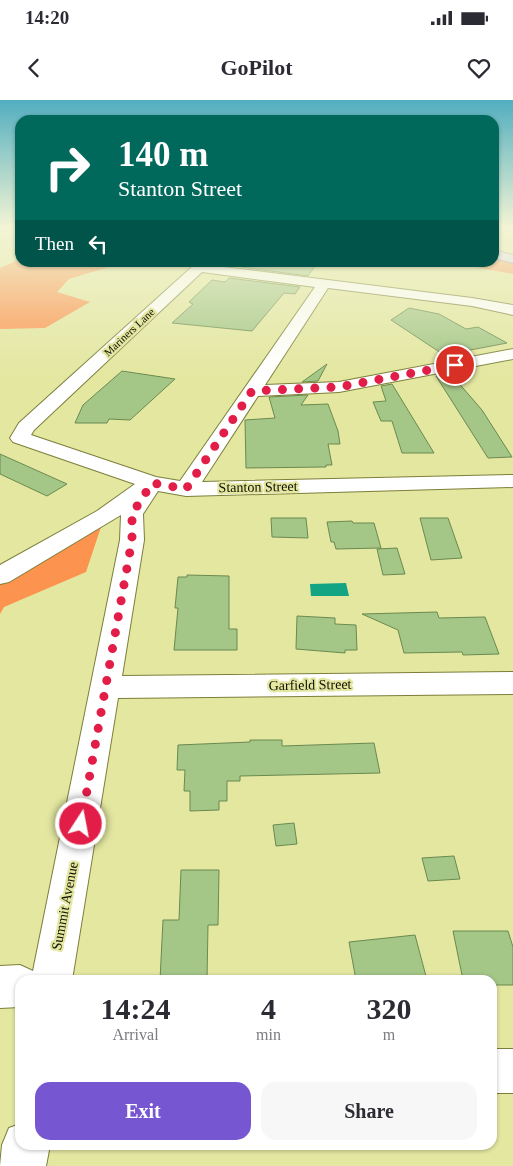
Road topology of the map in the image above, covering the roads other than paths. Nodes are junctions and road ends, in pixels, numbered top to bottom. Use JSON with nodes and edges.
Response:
{"nodes":[{"id":1,"x":191,"y":276,"type":"edge"},
{"id":2,"x":260,"y":276,"type":"edge"},
{"id":3,"x":324,"y":284,"type":"junction"},
{"id":4,"x":513,"y":310,"type":"edge"},
{"id":5,"x":513,"y":354,"type":"edge"},
{"id":6,"x":252,"y":391,"type":"junction"},
{"id":7,"x":513,"y":481,"type":"edge"},
{"id":8,"x":152,"y":483,"type":"junction"},
{"id":9,"x":186,"y":489,"type":"junction"},
{"id":10,"x":0,"y":576,"type":"edge"},
{"id":11,"x":513,"y":683,"type":"edge"},
{"id":12,"x":106,"y":687,"type":"junction"},
{"id":13,"x":53,"y":975,"type":"edge"},
{"id":14,"x":15,"y":986,"type":"edge"},
{"id":15,"x":0,"y":987,"type":"edge"},
{"id":16,"x":497,"y":1071,"type":"edge"},
{"id":17,"x":513,"y":1071,"type":"edge"},
{"id":18,"x":25,"y":1150,"type":"edge"},
{"id":19,"x":22,"y":1166,"type":"edge"}],
"edges":[{"from":1,"to":8,"type":"street","name":"Mariners Lane"},
{"from":2,"to":3,"type":"street","name":"Mariners Lane"},
{"from":3,"to":4,"type":"street","name":"Mariners Lane"},
{"from":3,"to":6,"type":"street"},
{"from":5,"to":6,"type":"street"},
{"from":6,"to":9,"type":"street"},
{"from":7,"to":9,"type":"street","name":"Stanton Street"},
{"from":8,"to":9,"type":"street","name":"Stanton Street"},
{"from":8,"to":10,"type":"street"},
{"from":8,"to":12,"type":"street","name":"Summit Avenue"},
{"from":11,"to":12,"type":"street","name":"Garfield Street"},
{"from":12,"to":13,"type":"street","name":"Summit Avenue"},
{"from":14,"to":15,"type":"street"},
{"from":16,"to":17,"type":"street"},
{"from":18,"to":19,"type":"street"}]}
